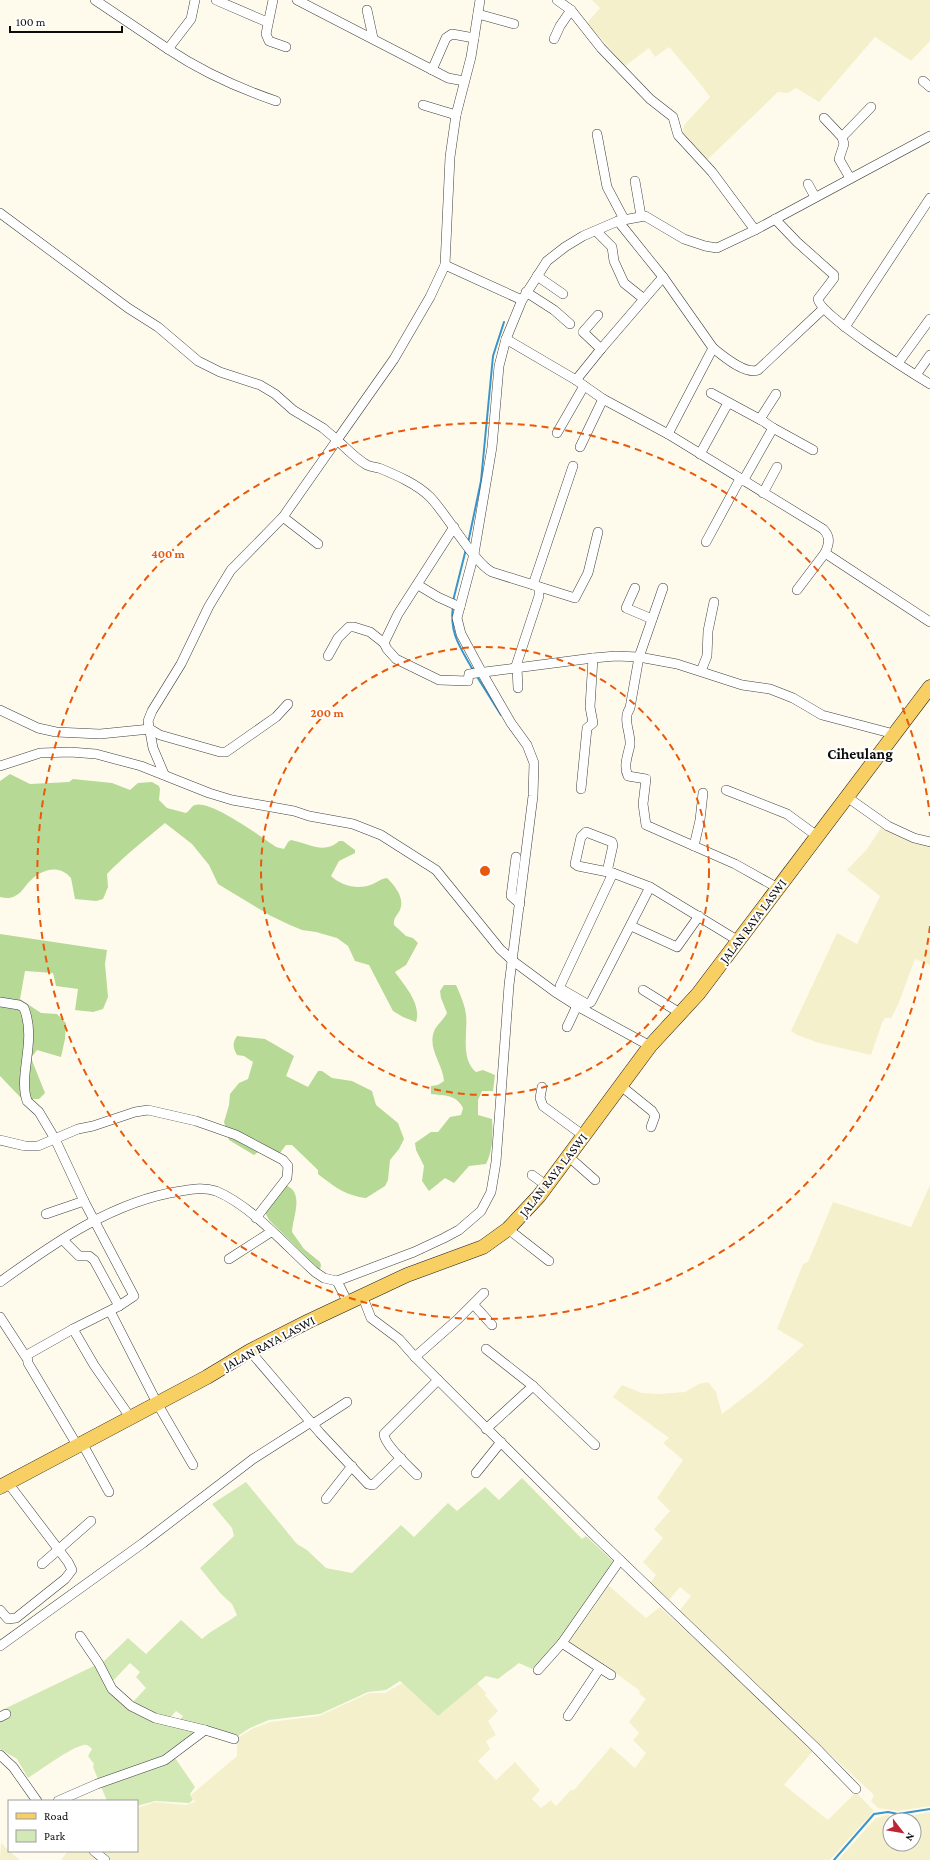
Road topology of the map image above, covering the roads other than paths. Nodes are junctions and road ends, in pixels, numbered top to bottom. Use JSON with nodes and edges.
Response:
{"nodes":[{"id":1,"x":95,"y":0,"type":"edge"},
{"id":2,"x":195,"y":0,"type":"edge"},
{"id":3,"x":216,"y":0,"type":"edge"},
{"id":4,"x":273,"y":0,"type":"edge"},
{"id":5,"x":298,"y":0,"type":"edge"},
{"id":6,"x":556,"y":0,"type":"edge"},
{"id":7,"x":477,"y":1,"type":"edge"},
{"id":8,"x":570,"y":6,"type":"edge"},
{"id":9,"x":367,"y":10,"type":"dead end"},
{"id":10,"x":478,"y":14,"type":"junction"},
{"id":11,"x":267,"y":22,"type":"junction"},
{"id":12,"x":514,"y":24,"type":"dead end"},
{"id":13,"x":373,"y":38,"type":"junction"},
{"id":14,"x":474,"y":38,"type":"junction"},
{"id":15,"x":554,"y":39,"type":"dead end"},
{"id":16,"x":286,"y":47,"type":"dead end"},
{"id":17,"x":168,"y":49,"type":"junction"},
{"id":18,"x":432,"y":70,"type":"junction"},
{"id":19,"x":464,"y":81,"type":"junction"},
{"id":20,"x":276,"y":101,"type":"dead end"},
{"id":21,"x":423,"y":104,"type":"dead end"},
{"id":22,"x":871,"y":107,"type":"dead end"},
{"id":23,"x":456,"y":115,"type":"junction"},
{"id":24,"x":824,"y":118,"type":"dead end"},
{"id":25,"x":597,"y":134,"type":"dead end"},
{"id":26,"x":842,"y":137,"type":"junction"},
{"id":27,"x":929,"y":138,"type":"edge"},
{"id":28,"x":850,"y":178,"type":"junction"},
{"id":29,"x":635,"y":181,"type":"dead end"},
{"id":30,"x":930,"y":198,"type":"edge"},
{"id":31,"x":0,"y":213,"type":"edge"},
{"id":32,"x":641,"y":216,"type":"junction"},
{"id":33,"x":622,"y":217,"type":"junction"},
{"id":34,"x":775,"y":219,"type":"junction"},
{"id":35,"x":752,"y":227,"type":"junction"},
{"id":36,"x":596,"y":230,"type":"junction"},
{"id":37,"x":445,"y":265,"type":"junction"},
{"id":38,"x":537,"y":276,"type":"junction"},
{"id":39,"x":664,"y":277,"type":"junction"},
{"id":40,"x":563,"y":294,"type":"dead end"},
{"id":41,"x":520,"y":297,"type":"junction"},
{"id":42,"x":644,"y":299,"type":"junction"},
{"id":43,"x":823,"y":309,"type":"junction"},
{"id":44,"x":598,"y":315,"type":"dead end"},
{"id":45,"x":930,"y":319,"type":"edge"},
{"id":46,"x":570,"y":324,"type":"dead end"},
{"id":47,"x":845,"y":327,"type":"junction"},
{"id":48,"x":506,"y":339,"type":"junction"},
{"id":49,"x":713,"y":348,"type":"junction"},
{"id":50,"x":600,"y":349,"type":"junction"},
{"id":51,"x":930,"y":356,"type":"edge"},
{"id":52,"x":898,"y":363,"type":"junction"},
{"id":53,"x":916,"y":375,"type":"junction"},
{"id":54,"x":580,"y":383,"type":"junction"},
{"id":55,"x":930,"y":384,"type":"edge"},
{"id":56,"x":711,"y":393,"type":"dead end"},
{"id":57,"x":776,"y":394,"type":"dead end"},
{"id":58,"x":602,"y":399,"type":"junction"},
{"id":59,"x":728,"y":403,"type":"junction"},
{"id":60,"x":761,"y":420,"type":"junction"},
{"id":61,"x":773,"y":428,"type":"junction"},
{"id":62,"x":557,"y":432,"type":"dead end"},
{"id":63,"x":668,"y":434,"type":"junction"},
{"id":64,"x":337,"y":440,"type":"junction"},
{"id":65,"x":580,"y":447,"type":"dead end"},
{"id":66,"x":813,"y":450,"type":"dead end"},
{"id":67,"x":700,"y":454,"type":"junction"},
{"id":68,"x":573,"y":466,"type":"dead end"},
{"id":69,"x":777,"y":467,"type":"dead end"},
{"id":70,"x":742,"y":480,"type":"junction"},
{"id":71,"x":763,"y":493,"type":"junction"},
{"id":72,"x":283,"y":517,"type":"junction"},
{"id":73,"x":454,"y":527,"type":"junction"},
{"id":74,"x":598,"y":532,"type":"dead end"},
{"id":75,"x":706,"y":542,"type":"dead end"},
{"id":76,"x":318,"y":544,"type":"dead end"},
{"id":77,"x":825,"y":553,"type":"junction"},
{"id":78,"x":474,"y":554,"type":"junction"},
{"id":79,"x":418,"y":585,"type":"junction"},
{"id":80,"x":536,"y":586,"type":"junction"},
{"id":81,"x":634,"y":588,"type":"dead end"},
{"id":82,"x":663,"y":588,"type":"dead end"},
{"id":83,"x":797,"y":590,"type":"dead end"},
{"id":84,"x":714,"y":602,"type":"dead end"},
{"id":85,"x":455,"y":605,"type":"junction"},
{"id":86,"x":652,"y":619,"type":"junction"},
{"id":87,"x":930,"y":622,"type":"edge"},
{"id":88,"x":384,"y":643,"type":"junction"},
{"id":89,"x":328,"y":656,"type":"dead end"},
{"id":90,"x":639,"y":657,"type":"junction"},
{"id":91,"x":593,"y":658,"type":"junction"},
{"id":92,"x":516,"y":669,"type":"junction"},
{"id":93,"x":480,"y":671,"type":"junction"},
{"id":94,"x":701,"y":671,"type":"junction"},
{"id":95,"x":930,"y":687,"type":"edge"},
{"id":96,"x":518,"y":688,"type":"dead end"},
{"id":97,"x":288,"y":704,"type":"dead end"},
{"id":98,"x":0,"y":710,"type":"edge"},
{"id":99,"x":150,"y":729,"type":"junction"},
{"id":100,"x":894,"y":734,"type":"junction"},
{"id":101,"x":0,"y":766,"type":"edge"},
{"id":102,"x":164,"y":774,"type":"junction"},
{"id":103,"x":581,"y":789,"type":"dead end"},
{"id":104,"x":726,"y":790,"type":"dead end"},
{"id":105,"x":703,"y":793,"type":"dead end"},
{"id":106,"x":847,"y":797,"type":"junction"},
{"id":107,"x":817,"y":836,"type":"junction"},
{"id":108,"x":930,"y":842,"type":"edge"},
{"id":109,"x":694,"y":846,"type":"junction"},
{"id":110,"x":516,"y":857,"type":"dead end"},
{"id":111,"x":610,"y":872,"type":"junction"},
{"id":112,"x":513,"y":883,"type":"junction"},
{"id":113,"x":650,"y":887,"type":"junction"},
{"id":114,"x":778,"y":888,"type":"junction"},
{"id":115,"x":521,"y":891,"type":"junction"},
{"id":116,"x":520,"y":904,"type":"junction"},
{"id":117,"x":699,"y":916,"type":"junction"},
{"id":118,"x":631,"y":926,"type":"junction"},
{"id":119,"x":737,"y":940,"type":"junction"},
{"id":120,"x":513,"y":961,"type":"junction"},
{"id":121,"x":643,"y":990,"type":"dead end"},
{"id":122,"x":0,"y":1002,"type":"edge"},
{"id":123,"x":577,"y":1006,"type":"junction"},
{"id":124,"x":680,"y":1014,"type":"junction"},
{"id":125,"x":567,"y":1026,"type":"dead end"},
{"id":126,"x":650,"y":1046,"type":"junction"},
{"id":127,"x":621,"y":1086,"type":"junction"},
{"id":128,"x":542,"y":1088,"type":"dead end"},
{"id":129,"x":651,"y":1127,"type":"dead end"},
{"id":130,"x":584,"y":1136,"type":"junction"},
{"id":131,"x":54,"y":1139,"type":"junction"},
{"id":132,"x":0,"y":1140,"type":"edge"},
{"id":133,"x":568,"y":1157,"type":"junction"},
{"id":134,"x":532,"y":1175,"type":"dead end"},
{"id":135,"x":595,"y":1180,"type":"dead end"},
{"id":136,"x":547,"y":1186,"type":"junction"},
{"id":137,"x":84,"y":1201,"type":"junction"},
{"id":138,"x":46,"y":1214,"type":"dead end"},
{"id":139,"x":256,"y":1218,"type":"junction"},
{"id":140,"x":94,"y":1221,"type":"junction"},
{"id":141,"x":508,"y":1229,"type":"junction"},
{"id":142,"x":271,"y":1232,"type":"junction"},
{"id":143,"x":63,"y":1240,"type":"junction"},
{"id":144,"x":229,"y":1259,"type":"dead end"},
{"id":145,"x":549,"y":1261,"type":"dead end"},
{"id":146,"x":0,"y":1282,"type":"edge"},
{"id":147,"x":337,"y":1282,"type":"junction"},
{"id":148,"x":484,"y":1292,"type":"dead end"},
{"id":149,"x":362,"y":1295,"type":"junction"},
{"id":150,"x":348,"y":1303,"type":"junction"},
{"id":151,"x":474,"y":1305,"type":"junction"},
{"id":152,"x":119,"y":1306,"type":"junction"},
{"id":153,"x":110,"y":1311,"type":"junction"},
{"id":154,"x":0,"y":1317,"type":"edge"},
{"id":155,"x":492,"y":1325,"type":"dead end"},
{"id":156,"x":74,"y":1329,"type":"junction"},
{"id":157,"x":486,"y":1349,"type":"dead end"},
{"id":158,"x":250,"y":1351,"type":"junction"},
{"id":159,"x":26,"y":1357,"type":"junction"},
{"id":160,"x":415,"y":1357,"type":"junction"},
{"id":161,"x":438,"y":1380,"type":"junction"},
{"id":162,"x":533,"y":1386,"type":"junction"},
{"id":163,"x":346,"y":1402,"type":"dead end"},
{"id":164,"x":157,"y":1403,"type":"junction"},
{"id":165,"x":130,"y":1418,"type":"junction"},
{"id":166,"x":312,"y":1423,"type":"junction"},
{"id":167,"x":486,"y":1429,"type":"junction"},
{"id":168,"x":501,"y":1442,"type":"junction"},
{"id":169,"x":79,"y":1444,"type":"junction"},
{"id":170,"x":595,"y":1445,"type":"dead end"},
{"id":171,"x":401,"y":1458,"type":"junction"},
{"id":172,"x":193,"y":1465,"type":"dead end"},
{"id":173,"x":352,"y":1466,"type":"junction"},
{"id":174,"x":476,"y":1473,"type":"dead end"},
{"id":175,"x":417,"y":1475,"type":"dead end"},
{"id":176,"x":4,"y":1485,"type":"edge"},
{"id":177,"x":109,"y":1492,"type":"dead end"},
{"id":178,"x":326,"y":1499,"type":"dead end"},
{"id":179,"x":91,"y":1521,"type":"dead end"},
{"id":180,"x":59,"y":1550,"type":"junction"},
{"id":181,"x":620,"y":1560,"type":"junction"},
{"id":182,"x":42,"y":1564,"type":"dead end"},
{"id":183,"x":0,"y":1610,"type":"edge"},
{"id":184,"x":80,"y":1636,"type":"dead end"},
{"id":185,"x":562,"y":1643,"type":"junction"},
{"id":186,"x":0,"y":1646,"type":"edge"},
{"id":187,"x":600,"y":1668,"type":"junction"},
{"id":188,"x":538,"y":1670,"type":"dead end"},
{"id":189,"x":611,"y":1675,"type":"dead end"},
{"id":190,"x":568,"y":1716,"type":"dead end"},
{"id":191,"x":205,"y":1730,"type":"junction"},
{"id":192,"x":234,"y":1739,"type":"dead end"},
{"id":193,"x":0,"y":1755,"type":"edge"},
{"id":194,"x":856,"y":1789,"type":"dead end"},
{"id":195,"x":36,"y":1800,"type":"edge"},
{"id":196,"x":60,"y":1800,"type":"edge"},
{"id":197,"x":95,"y":1852,"type":"edge"},
{"id":198,"x":105,"y":1860,"type":"edge"}],
"edges":[{"from":1,"to":17,"type":"street"},
{"from":2,"to":17,"type":"street"},
{"from":3,"to":11,"type":"street"},
{"from":4,"to":11,"type":"street"},
{"from":5,"to":13,"type":"street"},
{"from":6,"to":8,"type":"street"},
{"from":7,"to":10,"type":"street"},
{"from":8,"to":15,"type":"street"},
{"from":8,"to":35,"type":"street"},
{"from":9,"to":13,"type":"street"},
{"from":10,"to":12,"type":"street"},
{"from":10,"to":14,"type":"street"},
{"from":11,"to":16,"type":"street"},
{"from":13,"to":18,"type":"street"},
{"from":14,"to":18,"type":"street"},
{"from":14,"to":19,"type":"street"},
{"from":17,"to":20,"type":"street"},
{"from":18,"to":19,"type":"street"},
{"from":19,"to":23,"type":"street"},
{"from":21,"to":23,"type":"street"},
{"from":22,"to":26,"type":"street"},
{"from":23,"to":37,"type":"street"},
{"from":24,"to":26,"type":"street"},
{"from":25,"to":33,"type":"street"},
{"from":26,"to":28,"type":"street"},
{"from":27,"to":28,"type":"street"},
{"from":28,"to":34,"type":"street"},
{"from":29,"to":32,"type":"street"},
{"from":30,"to":47,"type":"street"},
{"from":31,"to":64,"type":"street"},
{"from":32,"to":33,"type":"street"},
{"from":32,"to":35,"type":"street"},
{"from":33,"to":36,"type":"street"},
{"from":33,"to":39,"type":"street"},
{"from":34,"to":35,"type":"street"},
{"from":34,"to":43,"type":"street"},
{"from":36,"to":38,"type":"street"},
{"from":36,"to":42,"type":"street"},
{"from":37,"to":41,"type":"street"},
{"from":37,"to":64,"type":"street"},
{"from":38,"to":40,"type":"street"},
{"from":38,"to":41,"type":"street"},
{"from":39,"to":42,"type":"street"},
{"from":39,"to":49,"type":"street"},
{"from":41,"to":46,"type":"street"},
{"from":41,"to":48,"type":"street"},
{"from":42,"to":50,"type":"street"},
{"from":43,"to":47,"type":"street"},
{"from":43,"to":49,"type":"street"},
{"from":44,"to":50,"type":"street"},
{"from":45,"to":52,"type":"street"},
{"from":47,"to":52,"type":"street"},
{"from":48,"to":54,"type":"street"},
{"from":48,"to":78,"type":"street"},
{"from":49,"to":63,"type":"street"},
{"from":50,"to":54,"type":"street"},
{"from":51,"to":53,"type":"street"},
{"from":52,"to":53,"type":"street"},
{"from":53,"to":55,"type":"street"},
{"from":54,"to":58,"type":"street"},
{"from":54,"to":62,"type":"street"},
{"from":56,"to":59,"type":"street"},
{"from":57,"to":60,"type":"street"},
{"from":58,"to":63,"type":"street"},
{"from":58,"to":65,"type":"street"},
{"from":59,"to":60,"type":"street"},
{"from":59,"to":67,"type":"street"},
{"from":60,"to":61,"type":"street"},
{"from":61,"to":66,"type":"street"},
{"from":61,"to":70,"type":"street"},
{"from":63,"to":67,"type":"street"},
{"from":64,"to":72,"type":"street"},
{"from":64,"to":73,"type":"street"},
{"from":67,"to":70,"type":"street"},
{"from":68,"to":80,"type":"street"},
{"from":69,"to":71,"type":"street"},
{"from":70,"to":71,"type":"street"},
{"from":70,"to":75,"type":"street"},
{"from":71,"to":77,"type":"street"},
{"from":72,"to":76,"type":"street"},
{"from":72,"to":99,"type":"street"},
{"from":73,"to":78,"type":"street"},
{"from":73,"to":79,"type":"street"},
{"from":74,"to":80,"type":"street"},
{"from":77,"to":83,"type":"street"},
{"from":77,"to":87,"type":"street"},
{"from":78,"to":80,"type":"street"},
{"from":78,"to":85,"type":"street"},
{"from":79,"to":85,"type":"street"},
{"from":79,"to":88,"type":"street"},
{"from":80,"to":92,"type":"street"},
{"from":81,"to":86,"type":"street"},
{"from":82,"to":86,"type":"street"},
{"from":84,"to":94,"type":"street"},
{"from":85,"to":93,"type":"street"},
{"from":86,"to":90,"type":"street"},
{"from":88,"to":89,"type":"street"},
{"from":88,"to":93,"type":"street"},
{"from":90,"to":91,"type":"street"},
{"from":90,"to":94,"type":"street"},
{"from":90,"to":109,"type":"street"},
{"from":91,"to":92,"type":"street"},
{"from":91,"to":103,"type":"street"},
{"from":92,"to":93,"type":"street"},
{"from":92,"to":96,"type":"street"},
{"from":93,"to":115,"type":"street"},
{"from":94,"to":100,"type":"street"},
{"from":95,"to":100,"type":"main road","name":"JALAN RAYA LASWI"},
{"from":97,"to":99,"type":"street"},
{"from":98,"to":99,"type":"street"},
{"from":99,"to":102,"type":"street"},
{"from":100,"to":106,"type":"main road","name":"JALAN RAYA LASWI"},
{"from":101,"to":102,"type":"street"},
{"from":102,"to":120,"type":"street"},
{"from":104,"to":107,"type":"street"},
{"from":105,"to":109,"type":"street"},
{"from":106,"to":107,"type":"main road","name":"JALAN RAYA LASWI"},
{"from":106,"to":108,"type":"street"},
{"from":107,"to":114,"type":"main road","name":"JALAN RAYA LASWI"},
{"from":109,"to":114,"type":"street"},
{"from":110,"to":112,"type":"street"},
{"from":111,"to":111,"type":"street"},
{"from":111,"to":113,"type":"street"},
{"from":111,"to":118,"type":"street"},
{"from":112,"to":115,"type":"street"},
{"from":112,"to":116,"type":"street"},
{"from":113,"to":117,"type":"street"},
{"from":113,"to":118,"type":"street"},
{"from":114,"to":119,"type":"main road","name":"JALAN RAYA LASWI"},
{"from":115,"to":116,"type":"street"},
{"from":116,"to":120,"type":"street"},
{"from":117,"to":118,"type":"street"},
{"from":117,"to":119,"type":"street"},
{"from":119,"to":124,"type":"main road","name":"JALAN RAYA LASWI"},
{"from":120,"to":123,"type":"street"},
{"from":120,"to":147,"type":"street"},
{"from":121,"to":124,"type":"street"},
{"from":122,"to":131,"type":"street"},
{"from":123,"to":125,"type":"street"},
{"from":123,"to":126,"type":"street"},
{"from":124,"to":126,"type":"main road","name":"JALAN RAYA LASWI"},
{"from":126,"to":127,"type":"main road","name":"JALAN RAYA LASWI"},
{"from":127,"to":129,"type":"street"},
{"from":127,"to":130,"type":"main road","name":"JALAN RAYA LASWI"},
{"from":128,"to":130,"type":"street"},
{"from":130,"to":133,"type":"main road","name":"JALAN RAYA LASWI"},
{"from":131,"to":132,"type":"street"},
{"from":131,"to":137,"type":"street"},
{"from":131,"to":139,"type":"street"},
{"from":133,"to":135,"type":"street"},
{"from":133,"to":136,"type":"main road","name":"JALAN RAYA LASWI"},
{"from":134,"to":136,"type":"street"},
{"from":136,"to":141,"type":"main road","name":"JALAN RAYA LASWI"},
{"from":137,"to":138,"type":"street"},
{"from":137,"to":140,"type":"street"},
{"from":139,"to":140,"type":"street"},
{"from":139,"to":142,"type":"street"},
{"from":140,"to":143,"type":"street"},
{"from":140,"to":152,"type":"street"},
{"from":141,"to":145,"type":"street"},
{"from":141,"to":149,"type":"main road","name":"JALAN RAYA LASWI"},
{"from":142,"to":144,"type":"street"},
{"from":142,"to":147,"type":"street"},
{"from":143,"to":146,"type":"street"},
{"from":143,"to":152,"type":"street"},
{"from":147,"to":150,"type":"street"},
{"from":148,"to":151,"type":"street"},
{"from":149,"to":150,"type":"main road","name":"JALAN RAYA LASWI"},
{"from":149,"to":160,"type":"street"},
{"from":150,"to":158,"type":"main road","name":"JALAN RAYA LASWI"},
{"from":151,"to":155,"type":"street"},
{"from":151,"to":160,"type":"street"},
{"from":152,"to":153,"type":"street"},
{"from":153,"to":156,"type":"street"},
{"from":153,"to":164,"type":"street"},
{"from":154,"to":159,"type":"street"},
{"from":156,"to":159,"type":"street"},
{"from":156,"to":165,"type":"street"},
{"from":157,"to":162,"type":"street"},
{"from":158,"to":164,"type":"main road","name":"JALAN RAYA LASWI"},
{"from":158,"to":166,"type":"street"},
{"from":159,"to":169,"type":"street"},
{"from":160,"to":161,"type":"street"},
{"from":161,"to":167,"type":"street"},
{"from":161,"to":171,"type":"street"},
{"from":162,"to":167,"type":"street"},
{"from":162,"to":170,"type":"street"},
{"from":163,"to":166,"type":"street"},
{"from":164,"to":165,"type":"main road","name":"JALAN RAYA LASWI"},
{"from":164,"to":172,"type":"street"},
{"from":165,"to":169,"type":"main road","name":"JALAN RAYA LASWI"},
{"from":166,"to":173,"type":"street"},
{"from":166,"to":186,"type":"street"},
{"from":167,"to":168,"type":"street"},
{"from":168,"to":174,"type":"street"},
{"from":168,"to":181,"type":"street"},
{"from":169,"to":176,"type":"main road","name":"JALAN RAYA LASWI"},
{"from":169,"to":177,"type":"street"},
{"from":171,"to":173,"type":"street"},
{"from":171,"to":175,"type":"street"},
{"from":173,"to":178,"type":"street"},
{"from":176,"to":180,"type":"street"},
{"from":179,"to":180,"type":"street"},
{"from":180,"to":182,"type":"street"},
{"from":180,"to":183,"type":"street"},
{"from":181,"to":185,"type":"street"},
{"from":181,"to":194,"type":"street"},
{"from":184,"to":191,"type":"street"},
{"from":185,"to":187,"type":"street"},
{"from":185,"to":188,"type":"street"},
{"from":187,"to":189,"type":"street"},
{"from":187,"to":190,"type":"street"},
{"from":191,"to":192,"type":"street"},
{"from":191,"to":196,"type":"street"},
{"from":193,"to":195,"type":"street"},
{"from":197,"to":198,"type":"street"}]}
